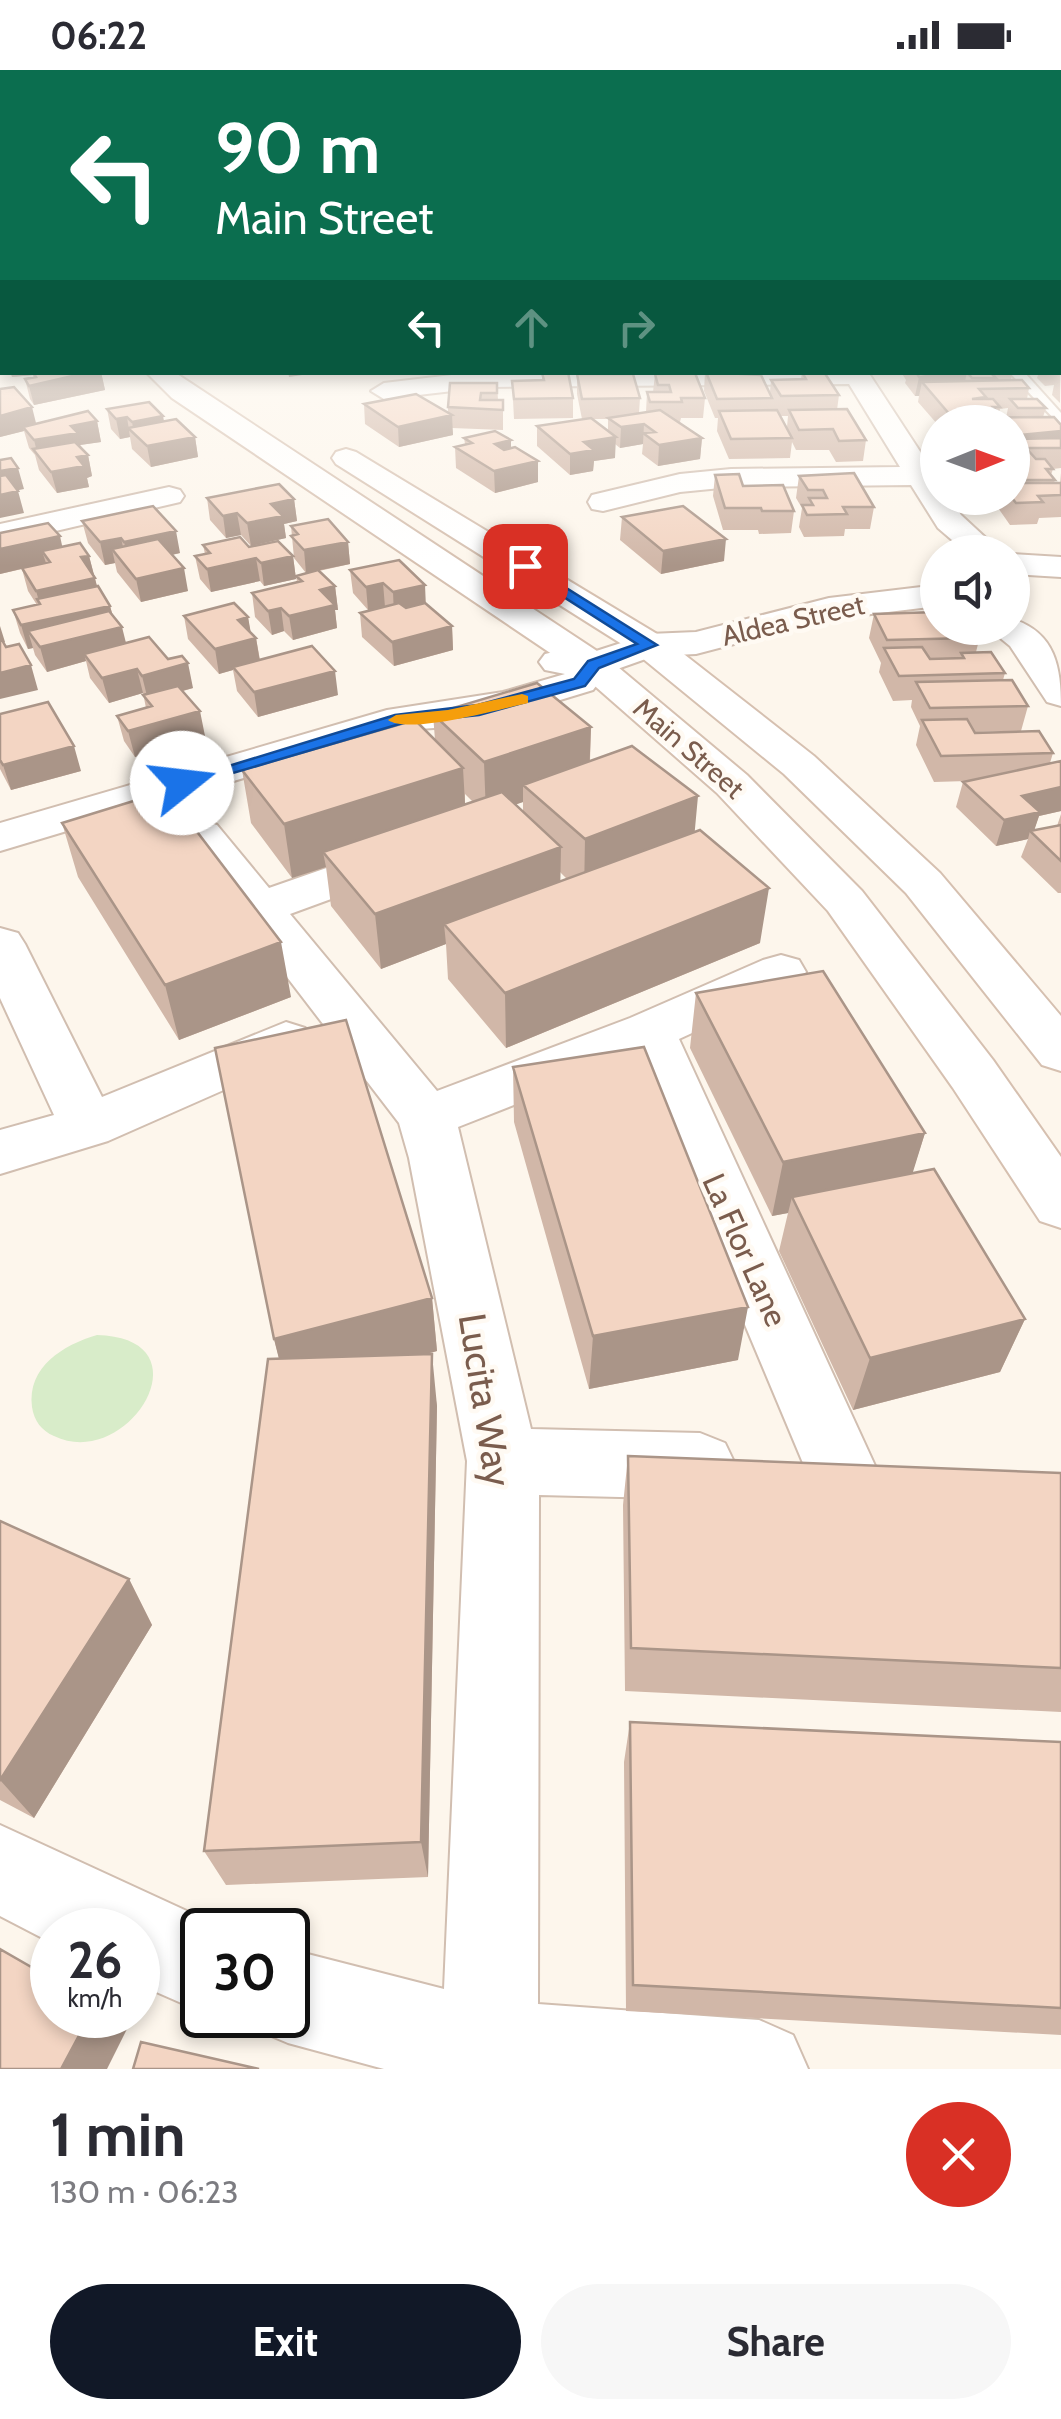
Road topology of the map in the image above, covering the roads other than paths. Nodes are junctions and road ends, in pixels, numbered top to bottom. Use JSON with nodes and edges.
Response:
{"nodes":[{"id":1,"x":167,"y":379,"type":"edge"},
{"id":2,"x":225,"y":379,"type":"edge"},
{"id":3,"x":485,"y":379,"type":"edge"},
{"id":4,"x":859,"y":379,"type":"edge"},
{"id":5,"x":1023,"y":379,"type":"edge"},
{"id":6,"x":384,"y":391,"type":"dead end"},
{"id":7,"x":1061,"y":422,"type":"edge"},
{"id":8,"x":920,"y":476,"type":"joint"},
{"id":9,"x":169,"y":496,"type":"dead end"},
{"id":10,"x":603,"y":502,"type":"dead end"},
{"id":11,"x":0,"y":534,"type":"edge"},
{"id":12,"x":1061,"y":567,"type":"edge"},
{"id":13,"x":920,"y":570,"type":"edge"},
{"id":14,"x":1030,"y":577,"type":"edge"},
{"id":15,"x":1061,"y":578,"type":"edge"},
{"id":16,"x":1030,"y":581,"type":"edge"},
{"id":17,"x":649,"y":645,"type":"junction"},
{"id":18,"x":1024,"y":645,"type":"edge"},
{"id":19,"x":593,"y":664,"type":"junction"},
{"id":20,"x":1061,"y":694,"type":"edge"},
{"id":21,"x":201,"y":835,"type":"edge"},
{"id":22,"x":0,"y":837,"type":"edge"},
{"id":23,"x":444,"y":842,"type":"edge"},
{"id":24,"x":259,"y":908,"type":"junction"},
{"id":25,"x":0,"y":944,"type":"edge"},
{"id":26,"x":781,"y":972,"type":"dead end"},
{"id":27,"x":346,"y":1015,"type":"junction"},
{"id":28,"x":650,"y":1031,"type":"junction"},
{"id":29,"x":1061,"y":1052,"type":"edge"},
{"id":30,"x":426,"y":1117,"type":"junction"},
{"id":31,"x":88,"y":1126,"type":"junction"},
{"id":32,"x":0,"y":1152,"type":"edge"},
{"id":33,"x":1061,"y":1204,"type":"edge"},
{"id":34,"x":503,"y":1461,"type":"junction"},
{"id":35,"x":0,"y":1868,"type":"edge"},
{"id":36,"x":80,"y":1908,"type":"edge"},
{"id":37,"x":310,"y":2002,"type":"edge"},
{"id":38,"x":490,"y":2049,"type":"junction"},
{"id":39,"x":759,"y":2069,"type":"edge"}],
"edges":[{"from":1,"to":19,"type":"street","name":"Main Street"},
{"from":2,"to":17,"type":"street","name":"Main Street"},
{"from":3,"to":6,"type":"street"},
{"from":4,"to":8,"type":"street"},
{"from":5,"to":7,"type":"lane"},
{"from":8,"to":10,"type":"street"},
{"from":9,"to":11,"type":"street"},
{"from":12,"to":14,"type":"street"},
{"from":13,"to":17,"type":"street","name":"Aldea Street"},
{"from":15,"to":16,"type":"street"},
{"from":17,"to":19,"type":"street","name":"Aldea Street"},
{"from":17,"to":29,"type":"street","name":"Main Street"},
{"from":18,"to":20,"type":"street"},
{"from":19,"to":22,"type":"street","name":"Aldea Street"},
{"from":19,"to":33,"type":"street","name":"Main Street"},
{"from":21,"to":24,"type":"street","name":"Lucita Way"},
{"from":23,"to":24,"type":"street"},
{"from":24,"to":27,"type":"street","name":"Lucita Way"},
{"from":25,"to":31,"type":"street"},
{"from":26,"to":28,"type":"street"},
{"from":27,"to":30,"type":"street","name":"Lucita Way"},
{"from":27,"to":31,"type":"street"},
{"from":28,"to":30,"type":"street"},
{"from":28,"to":34,"type":"street","name":"La Flor Lane"},
{"from":30,"to":34,"type":"street","name":"Lucita Way"},
{"from":31,"to":32,"type":"street"},
{"from":34,"to":38,"type":"street","name":"Lucita Way"},
{"from":35,"to":36,"type":"street"},
{"from":37,"to":38,"type":"street"},
{"from":38,"to":39,"type":"street"}]}
